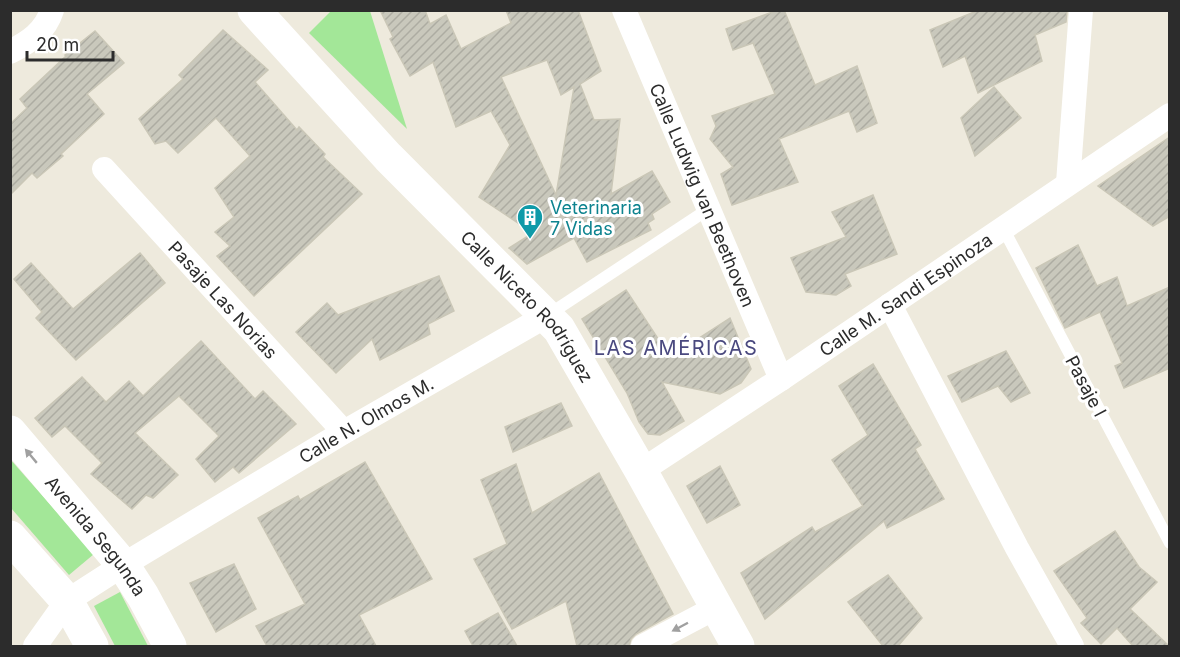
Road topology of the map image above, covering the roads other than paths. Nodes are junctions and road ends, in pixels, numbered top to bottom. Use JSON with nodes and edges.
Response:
{"nodes":[{"id":1,"x":52,"y":10,"type":"edge"},
{"id":2,"x":254,"y":10,"type":"edge"},
{"id":3,"x":624,"y":10,"type":"edge"},
{"id":4,"x":1081,"y":10,"type":"edge"},
{"id":5,"x":10,"y":52,"type":"edge"},
{"id":6,"x":1170,"y":115,"type":"edge"},
{"id":7,"x":104,"y":169,"type":"dead end"},
{"id":8,"x":1068,"y":183,"type":"junction"},
{"id":9,"x":710,"y":208,"type":"junction"},
{"id":10,"x":1003,"y":228,"type":"junction"},
{"id":11,"x":890,"y":305,"type":"junction"},
{"id":12,"x":546,"y":316,"type":"junction"},
{"id":13,"x":781,"y":379,"type":"junction"},
{"id":14,"x":10,"y":432,"type":"edge"},
{"id":15,"x":344,"y":432,"type":"junction"},
{"id":16,"x":641,"y":471,"type":"junction"},
{"id":17,"x":10,"y":537,"type":"edge"},
{"id":18,"x":1170,"y":543,"type":"edge"},
{"id":19,"x":123,"y":565,"type":"junction"},
{"id":20,"x":67,"y":601,"type":"junction"},
{"id":21,"x":717,"y":607,"type":"junction"},
{"id":22,"x":35,"y":646,"type":"edge"},
{"id":23,"x":92,"y":646,"type":"edge"},
{"id":24,"x":170,"y":646,"type":"edge"},
{"id":25,"x":643,"y":646,"type":"edge"},
{"id":26,"x":738,"y":646,"type":"edge"},
{"id":27,"x":1072,"y":646,"type":"edge"}],
"edges":[{"from":1,"to":5,"type":"street"},
{"from":2,"to":12,"type":"street","name":"Calle Niceto Rodríguez"},
{"from":3,"to":9,"type":"street","name":"Calle Ludwig van Beethoven"},
{"from":4,"to":8,"type":"street"},
{"from":6,"to":8,"type":"street","name":"Calle M. Sandi Espinoza"},
{"from":7,"to":15,"type":"street","name":"Pasaje Las Norias"},
{"from":8,"to":10,"type":"street","name":"Calle M. Sandi Espinoza"},
{"from":9,"to":12,"type":"lane","name":"Calle N. Olmos M."},
{"from":9,"to":13,"type":"street","name":"Calle Ludwig van Beethoven"},
{"from":10,"to":11,"type":"street","name":"Calle M. Sandi Espinoza"},
{"from":10,"to":18,"type":"lane","name":"Pasaje I"},
{"from":11,"to":13,"type":"street","name":"Calle M. Sandi Espinoza"},
{"from":11,"to":27,"type":"street"},
{"from":12,"to":15,"type":"street","name":"Calle N. Olmos M."},
{"from":12,"to":16,"type":"street","name":"Calle Niceto Rodríguez"},
{"from":13,"to":16,"type":"street","name":"Calle M. Sandi Espinoza"},
{"from":19,"to":14,"type":"street","name":"Avenida Segunda","one_way":true},
{"from":15,"to":19,"type":"street","name":"Calle N. Olmos M."},
{"from":16,"to":21,"type":"street","name":"Calle Niceto Rodríguez"},
{"from":17,"to":20,"type":"street"},
{"from":19,"to":20,"type":"street","name":"Calle N. Olmos M."},
{"from":19,"to":24,"type":"street","name":"Avenida Segunda"},
{"from":20,"to":22,"type":"street","name":"Calle N. Olmos M."},
{"from":20,"to":23,"type":"street"},
{"from":21,"to":25,"type":"street","one_way":true},
{"from":21,"to":26,"type":"street","name":"Calle Niceto Rodríguez"}]}
